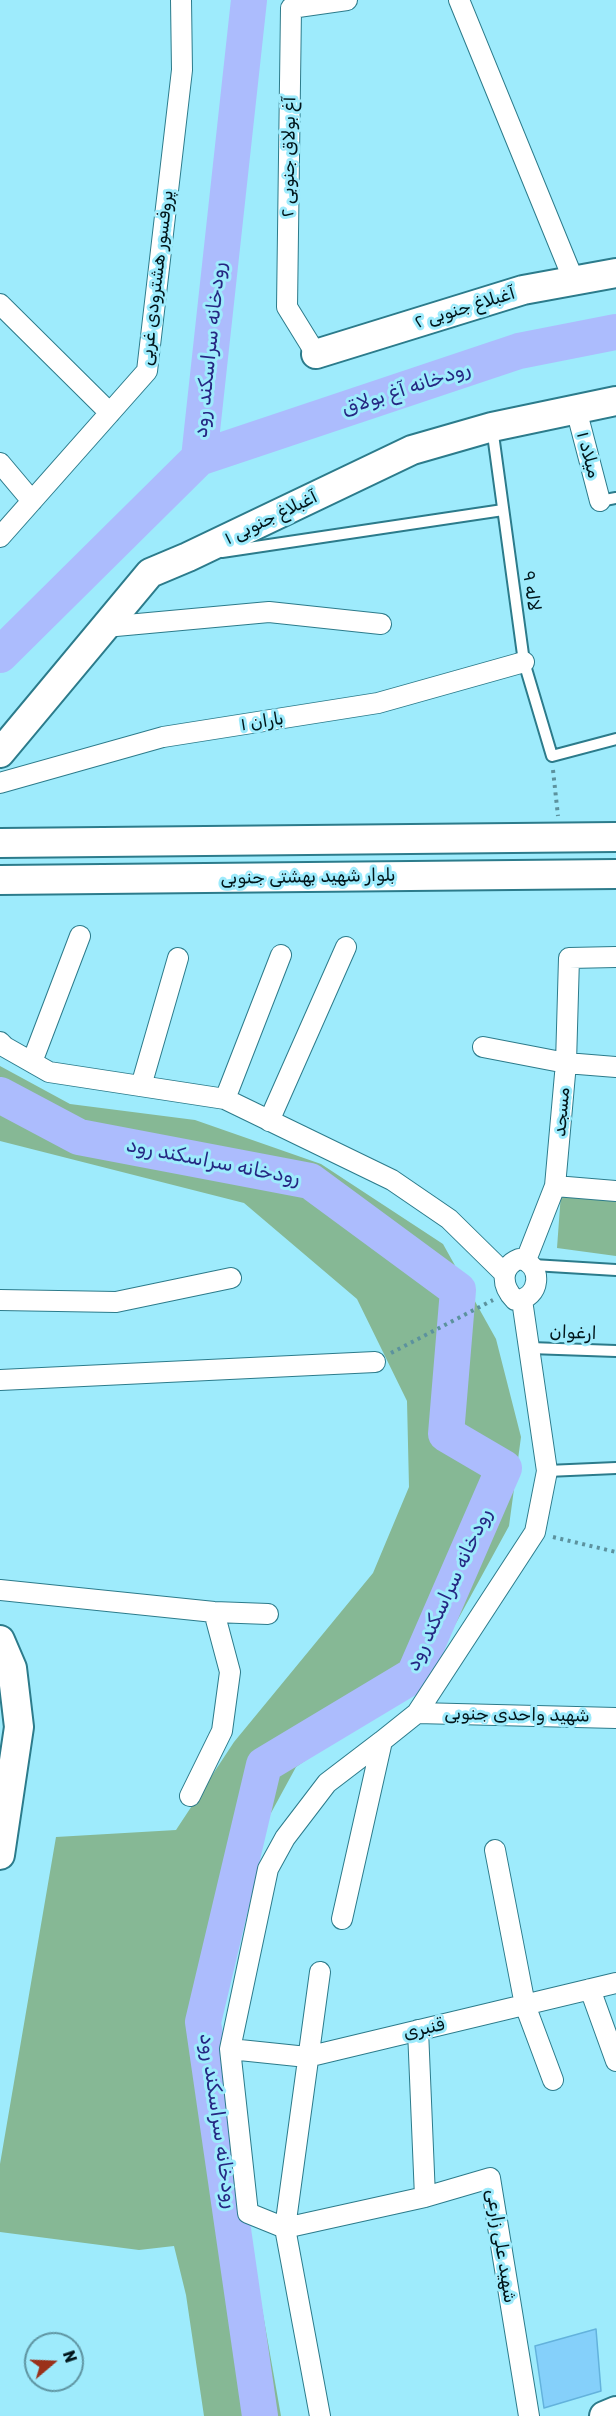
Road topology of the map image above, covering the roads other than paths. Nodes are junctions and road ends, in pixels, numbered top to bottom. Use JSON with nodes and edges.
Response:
{"nodes":[{"id":1,"x":181,"y":0,"type":"edge"},
{"id":2,"x":347,"y":0,"type":"edge"},
{"id":3,"x":459,"y":0,"type":"edge"},
{"id":4,"x":291,"y":4,"type":"edge"},
{"id":5,"x":616,"y":273,"type":"edge"},
{"id":6,"x":574,"y":280,"type":"junction"},
{"id":7,"x":0,"y":304,"type":"edge"},
{"id":8,"x":316,"y":354,"type":"joint"},
{"id":9,"x":616,"y":401,"type":"edge"},
{"id":10,"x":576,"y":409,"type":"junction"},
{"id":11,"x":110,"y":413,"type":"junction"},
{"id":12,"x":492,"y":427,"type":"junction"},
{"id":13,"x":0,"y":463,"type":"edge"},
{"id":14,"x":608,"y":500,"type":"edge"},
{"id":15,"x":32,"y":501,"type":"junction"},
{"id":16,"x":503,"y":510,"type":"junction"},
{"id":17,"x":0,"y":537,"type":"edge"},
{"id":18,"x":188,"y":557,"type":"junction"},
{"id":19,"x":381,"y":624,"type":"dead end"},
{"id":20,"x":105,"y":627,"type":"junction"},
{"id":21,"x":524,"y":662,"type":"junction"},
{"id":22,"x":616,"y":739,"type":"edge"},
{"id":23,"x":0,"y":753,"type":"edge"},
{"id":24,"x":0,"y":783,"type":"edge"},
{"id":25,"x":616,"y":837,"type":"edge"},
{"id":26,"x":0,"y":843,"type":"edge"},
{"id":27,"x":616,"y":874,"type":"edge"},
{"id":28,"x":0,"y":880,"type":"edge"},
{"id":29,"x":80,"y":936,"type":"dead end"},
{"id":30,"x":346,"y":947,"type":"dead end"},
{"id":31,"x":281,"y":955,"type":"dead end"},
{"id":32,"x":616,"y":957,"type":"edge"},
{"id":33,"x":178,"y":958,"type":"dead end"},
{"id":34,"x":0,"y":1042,"type":"edge"},
{"id":35,"x":483,"y":1047,"type":"dead end"},
{"id":36,"x":32,"y":1062,"type":"junction"},
{"id":37,"x":566,"y":1063,"type":"junction"},
{"id":38,"x":616,"y":1067,"type":"edge"},
{"id":39,"x":141,"y":1086,"type":"junction"},
{"id":40,"x":225,"y":1099,"type":"junction"},
{"id":41,"x":270,"y":1121,"type":"junction"},
{"id":42,"x":555,"y":1186,"type":"junction"},
{"id":43,"x":616,"y":1191,"type":"edge"},
{"id":44,"x":529,"y":1263,"type":"junction"},
{"id":45,"x":616,"y":1270,"type":"edge"},
{"id":46,"x":231,"y":1278,"type":"dead end"},
{"id":47,"x":511,"y":1289,"type":"junction"},
{"id":48,"x":0,"y":1300,"type":"edge"},
{"id":49,"x":530,"y":1347,"type":"junction"},
{"id":50,"x":616,"y":1351,"type":"edge"},
{"id":51,"x":375,"y":1362,"type":"road end"},
{"id":52,"x":0,"y":1380,"type":"edge"},
{"id":53,"x":616,"y":1468,"type":"edge"},
{"id":54,"x":547,"y":1471,"type":"junction"},
{"id":55,"x":0,"y":1590,"type":"edge"},
{"id":56,"x":214,"y":1612,"type":"junction"},
{"id":57,"x":268,"y":1614,"type":"dead end"},
{"id":58,"x":0,"y":1640,"type":"edge"},
{"id":59,"x":417,"y":1713,"type":"junction"},
{"id":60,"x":616,"y":1718,"type":"edge"},
{"id":61,"x":382,"y":1741,"type":"junction"},
{"id":62,"x":190,"y":1796,"type":"dead end"},
{"id":63,"x":495,"y":1850,"type":"dead end"},
{"id":64,"x":0,"y":1855,"type":"edge"},
{"id":65,"x":342,"y":1919,"type":"dead end"},
{"id":66,"x":320,"y":1972,"type":"dead end"},
{"id":67,"x":616,"y":1983,"type":"edge"},
{"id":68,"x":590,"y":1989,"type":"junction"},
{"id":69,"x":525,"y":2005,"type":"junction"},
{"id":70,"x":418,"y":2030,"type":"junction"},
{"id":71,"x":230,"y":2049,"type":"junction"},
{"id":72,"x":307,"y":2057,"type":"junction"},
{"id":73,"x":616,"y":2061,"type":"edge"},
{"id":74,"x":553,"y":2080,"type":"dead end"},
{"id":75,"x":425,"y":2197,"type":"junction"},
{"id":76,"x":285,"y":2228,"type":"junction"},
{"id":77,"x":616,"y":2410,"type":"edge"},
{"id":78,"x":320,"y":2416,"type":"edge"},
{"id":79,"x":529,"y":2416,"type":"edge"},
{"id":80,"x":604,"y":2416,"type":"edge"}],
"edges":[{"from":1,"to":11,"type":"street","name":"پروفسور هشترودی غربی"},
{"from":2,"to":4,"type":"street","name":"آغ بولاق جنوبی ۲"},
{"from":3,"to":6,"type":"street"},
{"from":4,"to":8,"type":"street","name":"آغ بولاق جنوبی ۲"},
{"from":5,"to":6,"type":"street","name":"آغبلاغ جنوبی ۲"},
{"from":6,"to":8,"type":"street","name":"آغبلاغ جنوبی ۲"},
{"from":7,"to":11,"type":"street"},
{"from":9,"to":10,"type":"street","name":"آغبلاغ جنوبی ۱"},
{"from":10,"to":12,"type":"street","name":"آغبلاغ جنوبی ۱"},
{"from":10,"to":14,"type":"street","name":"میلاد ۱"},
{"from":11,"to":15,"type":"street","name":"پروفسور هشترودی غربی"},
{"from":12,"to":16,"type":"lane","name":"لاله ۹"},
{"from":12,"to":18,"type":"street","name":"آغبلاغ جنوبی ۱"},
{"from":13,"to":15,"type":"street"},
{"from":15,"to":17,"type":"street","name":"پروفسور هشترودی غربی"},
{"from":16,"to":18,"type":"lane"},
{"from":16,"to":21,"type":"lane","name":"لاله ۹"},
{"from":18,"to":20,"type":"street","name":"آغبلاغ جنوبی ۱"},
{"from":19,"to":20,"type":"street"},
{"from":20,"to":23,"type":"street","name":"آغبلاغ جنوبی ۱"},
{"from":21,"to":22,"type":"lane","name":"لاله ۹"},
{"from":21,"to":24,"type":"street","name":"باران ۱"},
{"from":25,"to":26,"type":"street","name":"بلوار شهید بهشتی جنوبی"},
{"from":27,"to":28,"type":"street","name":"بلوار شهید بهشتی جنوبی"},
{"from":29,"to":36,"type":"street"},
{"from":30,"to":41,"type":"street"},
{"from":31,"to":40,"type":"street"},
{"from":32,"to":37,"type":"street","name":"مسجد"},
{"from":33,"to":39,"type":"street"},
{"from":34,"to":36,"type":"street"},
{"from":35,"to":37,"type":"street"},
{"from":36,"to":39,"type":"street"},
{"from":37,"to":38,"type":"street"},
{"from":37,"to":42,"type":"street","name":"مسجد"},
{"from":39,"to":40,"type":"street"},
{"from":40,"to":41,"type":"street"},
{"from":41,"to":47,"type":"street"},
{"from":42,"to":43,"type":"street"},
{"from":42,"to":44,"type":"street","name":"مسجد"},
{"from":44,"to":45,"type":"lane"},
{"from":44,"to":47,"type":"street"},
{"from":44,"to":47,"type":"street"},
{"from":46,"to":48,"type":"street"},
{"from":47,"to":49,"type":"street"},
{"from":49,"to":50,"type":"lane","name":"ارغوان"},
{"from":49,"to":54,"type":"street"},
{"from":51,"to":52,"type":"street"},
{"from":53,"to":54,"type":"lane"},
{"from":54,"to":59,"type":"street"},
{"from":55,"to":56,"type":"street"},
{"from":56,"to":57,"type":"street"},
{"from":56,"to":62,"type":"street"},
{"from":58,"to":64,"type":"street"},
{"from":59,"to":60,"type":"street","name":"شهید واحدی جنوبی"},
{"from":59,"to":61,"type":"street"},
{"from":61,"to":65,"type":"street"},
{"from":61,"to":71,"type":"street"},
{"from":63,"to":69,"type":"street"},
{"from":66,"to":72,"type":"street"},
{"from":67,"to":68,"type":"street","name":"قنبری"},
{"from":68,"to":69,"type":"street","name":"قنبری"},
{"from":68,"to":73,"type":"street"},
{"from":69,"to":70,"type":"street","name":"قنبری"},
{"from":69,"to":74,"type":"street"},
{"from":70,"to":72,"type":"street","name":"قنبری"},
{"from":70,"to":75,"type":"street"},
{"from":71,"to":72,"type":"street","name":"قنبری"},
{"from":71,"to":76,"type":"street"},
{"from":72,"to":76,"type":"street"},
{"from":75,"to":76,"type":"street","name":"شهيد علی زارعی"},
{"from":75,"to":79,"type":"street","name":"شهيد علی زارعی"},
{"from":76,"to":78,"type":"street"},
{"from":77,"to":80,"type":"street"}]}
